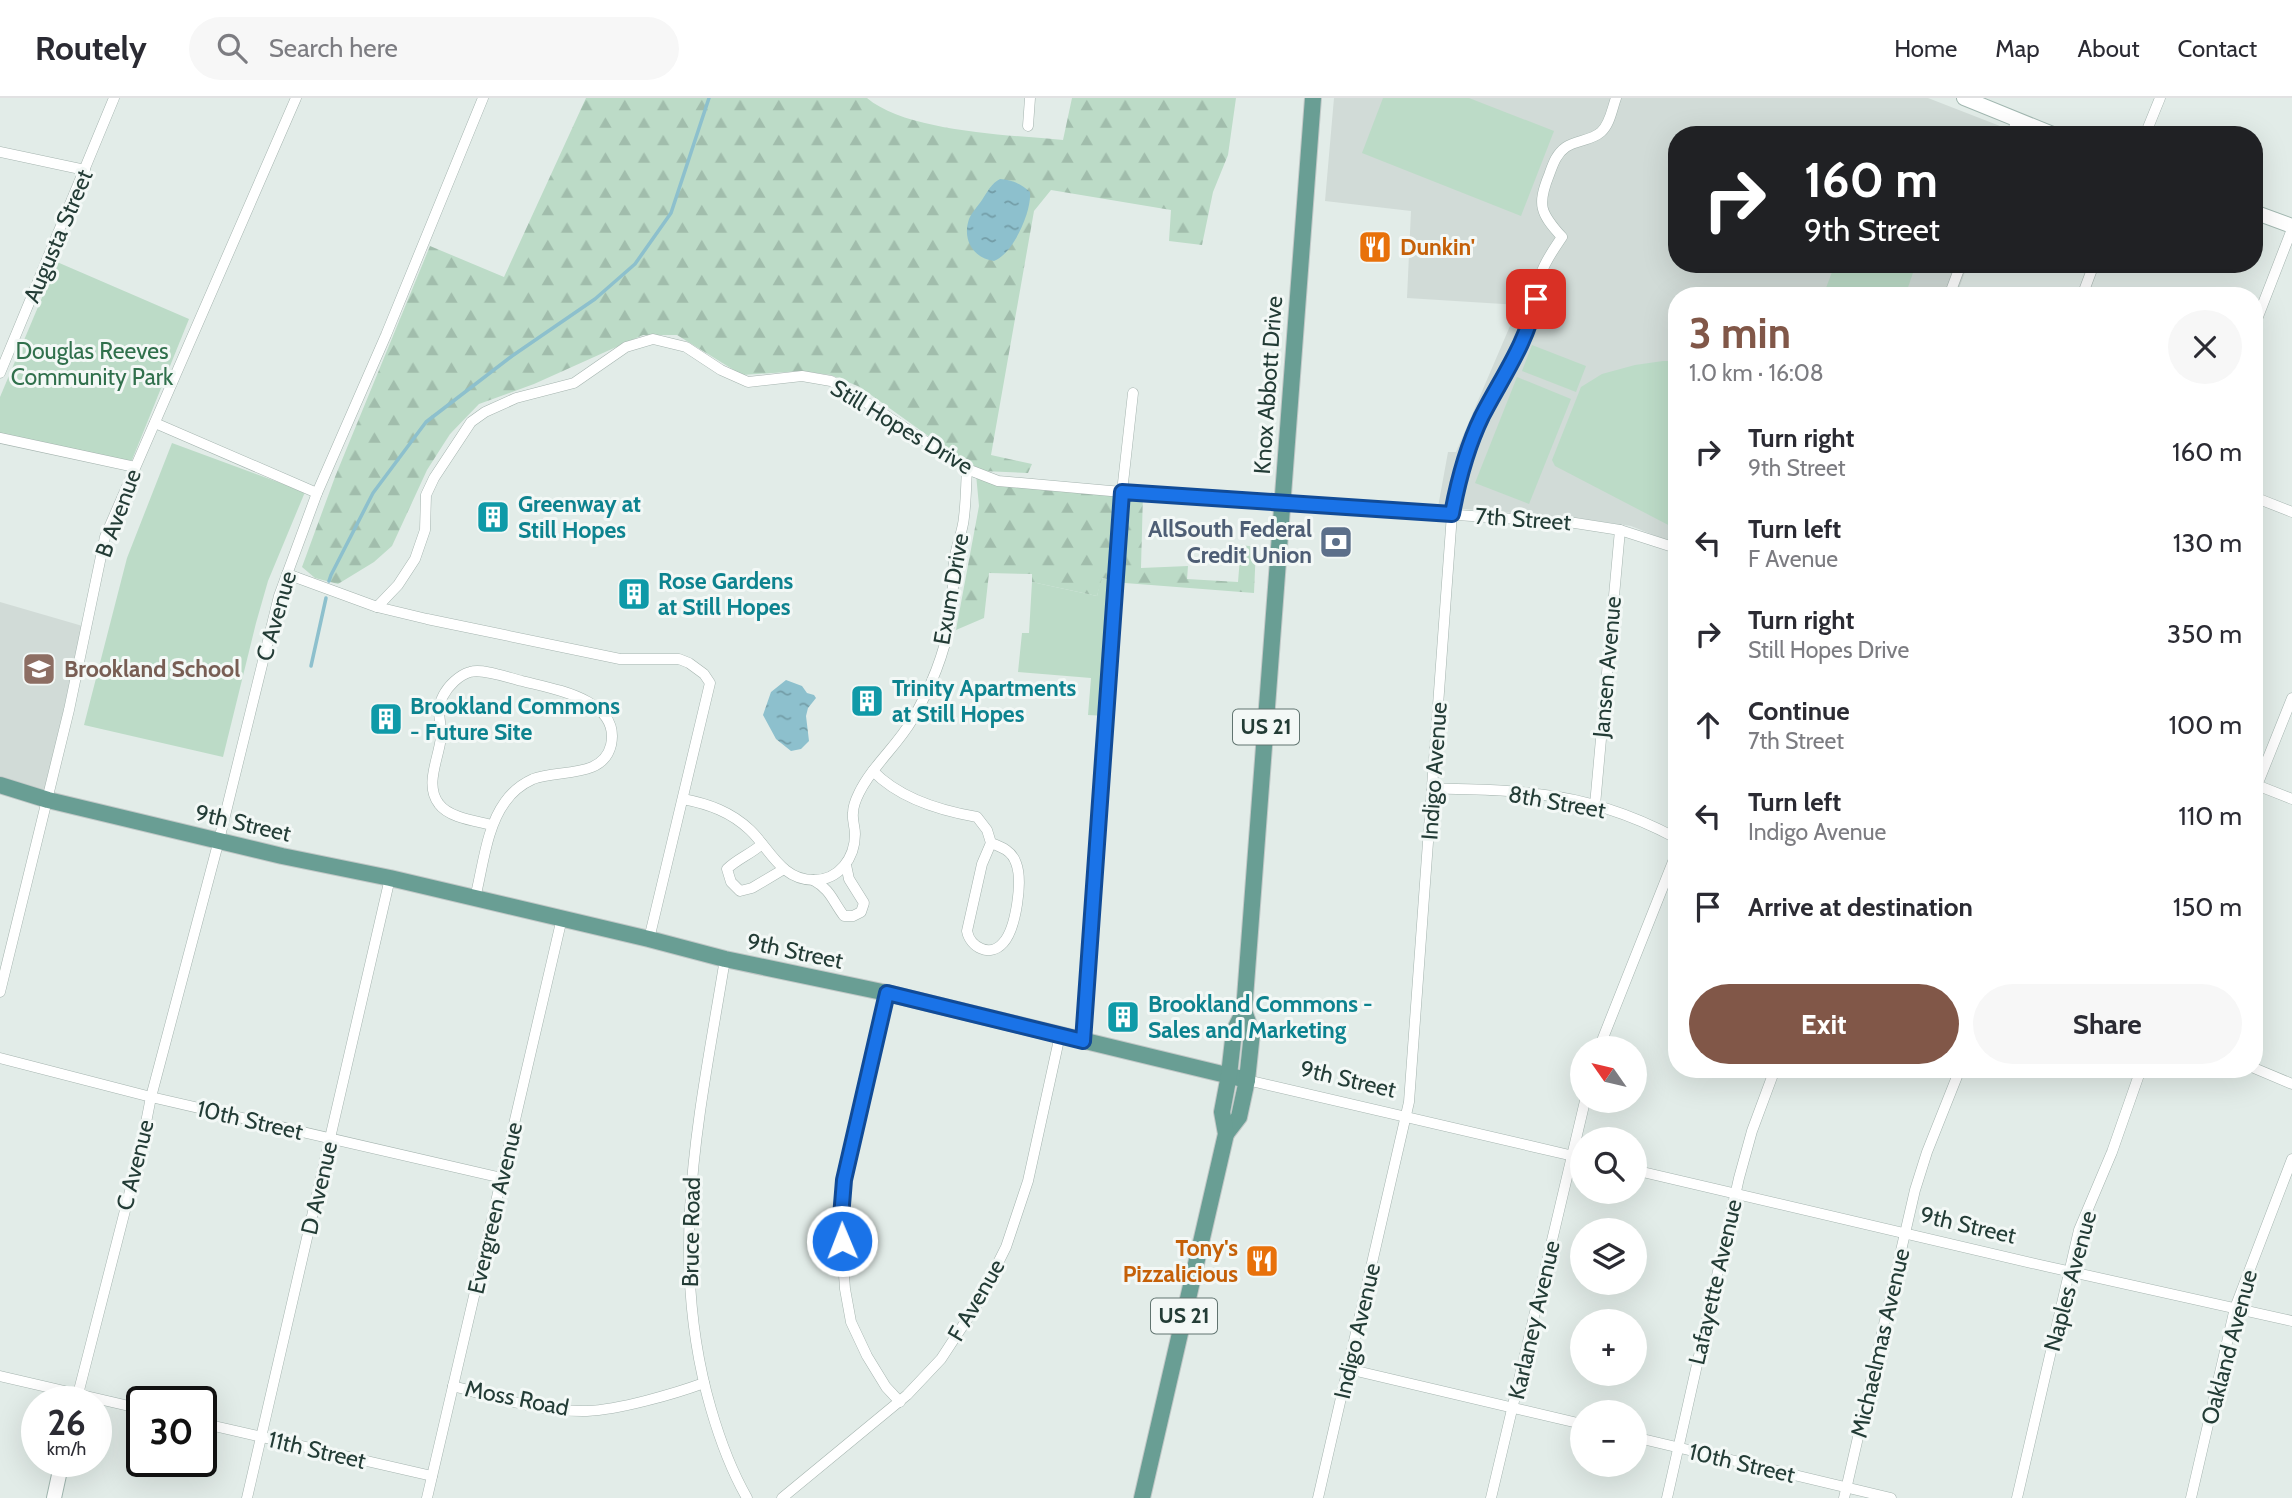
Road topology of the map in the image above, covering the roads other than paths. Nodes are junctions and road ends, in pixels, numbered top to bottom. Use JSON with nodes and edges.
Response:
{"nodes":[{"id":1,"x":114,"y":98,"type":"edge"},
{"id":2,"x":296,"y":98,"type":"edge"},
{"id":3,"x":483,"y":98,"type":"edge"},
{"id":4,"x":1030,"y":98,"type":"edge"},
{"id":5,"x":1313,"y":98,"type":"edge"},
{"id":6,"x":1616,"y":98,"type":"edge"},
{"id":7,"x":2160,"y":98,"type":"edge"},
{"id":8,"x":1974,"y":100,"type":"edge"},
{"id":9,"x":2017,"y":120,"type":"junction"},
{"id":10,"x":1028,"y":126,"type":"dead end"},
{"id":11,"x":2015,"y":126,"type":"edge"},
{"id":12,"x":2032,"y":126,"type":"edge"},
{"id":13,"x":2149,"y":126,"type":"edge"},
{"id":14,"x":0,"y":152,"type":"edge"},
{"id":15,"x":85,"y":170,"type":"junction"},
{"id":16,"x":2263,"y":216,"type":"edge"},
{"id":17,"x":2292,"y":228,"type":"edge"},
{"id":18,"x":2263,"y":304,"type":"edge"},
{"id":19,"x":0,"y":373,"type":"edge"},
{"id":20,"x":1133,"y":393,"type":"dead end"},
{"id":21,"x":155,"y":423,"type":"junction"},
{"id":22,"x":0,"y":438,"type":"edge"},
{"id":23,"x":135,"y":467,"type":"junction"},
{"id":24,"x":967,"y":469,"type":"junction"},
{"id":25,"x":1122,"y":492,"type":"junction"},
{"id":26,"x":317,"y":493,"type":"junction"},
{"id":27,"x":2263,"y":500,"type":"edge"},
{"id":28,"x":1282,"y":501,"type":"junction"},
{"id":29,"x":2292,"y":512,"type":"edge"},
{"id":30,"x":1452,"y":514,"type":"junction"},
{"id":31,"x":1620,"y":530,"type":"junction"},
{"id":32,"x":1668,"y":545,"type":"edge"},
{"id":33,"x":286,"y":574,"type":"junction"},
{"id":34,"x":377,"y":607,"type":"junction"},
{"id":35,"x":2292,"y":698,"type":"edge"},
{"id":36,"x":2263,"y":768,"type":"edge"},
{"id":37,"x":873,"y":771,"type":"junction"},
{"id":38,"x":0,"y":785,"type":"edge"},
{"id":39,"x":1433,"y":789,"type":"junction"},
{"id":40,"x":2263,"y":790,"type":"edge"},
{"id":41,"x":683,"y":799,"type":"junction"},
{"id":42,"x":2292,"y":799,"type":"edge"},
{"id":43,"x":48,"y":800,"type":"junction"},
{"id":44,"x":1595,"y":805,"type":"junction"},
{"id":45,"x":492,"y":825,"type":"junction"},
{"id":46,"x":1668,"y":835,"type":"edge"},
{"id":47,"x":219,"y":840,"type":"junction"},
{"id":48,"x":991,"y":843,"type":"junction"},
{"id":49,"x":762,"y":844,"type":"junction"},
{"id":50,"x":846,"y":865,"type":"junction"},
{"id":51,"x":783,"y":869,"type":"junction"},
{"id":52,"x":1668,"y":874,"type":"edge"},
{"id":53,"x":390,"y":878,"type":"junction"},
{"id":54,"x":812,"y":880,"type":"junction"},
{"id":55,"x":475,"y":898,"type":"junction"},
{"id":56,"x":562,"y":918,"type":"junction"},
{"id":57,"x":649,"y":939,"type":"junction"},
{"id":58,"x":725,"y":959,"type":"junction"},
{"id":59,"x":0,"y":992,"type":"edge"},
{"id":60,"x":887,"y":993,"type":"junction"},
{"id":61,"x":1244,"y":1011,"type":"junction"},
{"id":62,"x":1060,"y":1035,"type":"junction"},
{"id":63,"x":1604,"y":1036,"type":"edge"},
{"id":64,"x":1083,"y":1041,"type":"junction"},
{"id":65,"x":0,"y":1058,"type":"edge"},
{"id":66,"x":2263,"y":1072,"type":"edge"},
{"id":67,"x":1229,"y":1075,"type":"junction"},
{"id":68,"x":1772,"y":1078,"type":"edge"},
{"id":69,"x":1956,"y":1078,"type":"edge"},
{"id":70,"x":2138,"y":1078,"type":"edge"},
{"id":71,"x":1247,"y":1080,"type":"junction"},
{"id":72,"x":2292,"y":1084,"type":"edge"},
{"id":73,"x":151,"y":1097,"type":"junction"},
{"id":74,"x":1406,"y":1116,"type":"junction"},
{"id":75,"x":1226,"y":1134,"type":"junction"},
{"id":76,"x":331,"y":1139,"type":"junction"},
{"id":77,"x":1570,"y":1155,"type":"edge"},
{"id":78,"x":2292,"y":1159,"type":"edge"},
{"id":79,"x":1647,"y":1173,"type":"edge"},
{"id":80,"x":502,"y":1178,"type":"junction"},
{"id":81,"x":1570,"y":1184,"type":"edge"},
{"id":82,"x":1735,"y":1194,"type":"junction"},
{"id":83,"x":1905,"y":1234,"type":"junction"},
{"id":84,"x":2068,"y":1271,"type":"junction"},
{"id":85,"x":2235,"y":1308,"type":"junction"},
{"id":86,"x":2292,"y":1321,"type":"edge"},
{"id":87,"x":1348,"y":1369,"type":"junction"},
{"id":88,"x":0,"y":1376,"type":"edge"},
{"id":89,"x":704,"y":1383,"type":"junction"},
{"id":90,"x":35,"y":1386,"type":"edge"},
{"id":91,"x":80,"y":1386,"type":"edge"},
{"id":92,"x":453,"y":1386,"type":"junction"},
{"id":93,"x":900,"y":1402,"type":"junction"},
{"id":94,"x":1513,"y":1408,"type":"junction"},
{"id":95,"x":1570,"y":1421,"type":"edge"},
{"id":96,"x":217,"y":1427,"type":"edge"},
{"id":97,"x":261,"y":1437,"type":"junction"},
{"id":98,"x":1647,"y":1440,"type":"edge"},
{"id":99,"x":1678,"y":1447,"type":"junction"},
{"id":100,"x":432,"y":1476,"type":"junction"},
{"id":101,"x":59,"y":1477,"type":"edge"},
{"id":102,"x":1845,"y":1493,"type":"edge"},
{"id":103,"x":54,"y":1498,"type":"edge"},
{"id":104,"x":247,"y":1498,"type":"edge"},
{"id":105,"x":427,"y":1498,"type":"edge"},
{"id":106,"x":747,"y":1498,"type":"edge"},
{"id":107,"x":782,"y":1498,"type":"edge"},
{"id":108,"x":1142,"y":1498,"type":"edge"},
{"id":109,"x":1318,"y":1498,"type":"edge"},
{"id":110,"x":1491,"y":1498,"type":"edge"},
{"id":111,"x":1667,"y":1498,"type":"edge"},
{"id":112,"x":1891,"y":1498,"type":"edge"},
{"id":113,"x":2017,"y":1498,"type":"edge"},
{"id":114,"x":2191,"y":1498,"type":"edge"}],
"edges":[{"from":1,"to":15,"type":"street","name":"Augusta Street"},
{"from":2,"to":21,"type":"street","name":"B Avenue"},
{"from":3,"to":26,"type":"street","name":"C Avenue"},
{"from":4,"to":10,"type":"street"},
{"from":5,"to":28,"type":"main road","name":"Knox Abbott Drive","number":"US 21"},
{"from":6,"to":30,"type":"street","name":"Indigo Avenue"},
{"from":7,"to":13,"type":"street"},
{"from":8,"to":9,"type":"main road"},
{"from":9,"to":11,"type":"street"},
{"from":9,"to":12,"type":"main road"},
{"from":14,"to":15,"type":"street"},
{"from":15,"to":19,"type":"street","name":"Augusta Street"},
{"from":16,"to":17,"type":"main road"},
{"from":17,"to":18,"type":"street"},
{"from":20,"to":25,"type":"street"},
{"from":21,"to":23,"type":"street","name":"B Avenue"},
{"from":21,"to":26,"type":"street"},
{"from":22,"to":23,"type":"street"},
{"from":23,"to":43,"type":"street","name":"B Avenue"},
{"from":24,"to":25,"type":"street","name":"Still Hopes Drive"},
{"from":24,"to":34,"type":"street","name":"Still Hopes Drive"},
{"from":24,"to":37,"type":"street","name":"Exum Drive"},
{"from":25,"to":28,"type":"street","name":"Still Hopes Drive"},
{"from":25,"to":64,"type":"street"},
{"from":26,"to":33,"type":"street","name":"C Avenue"},
{"from":27,"to":29,"type":"street"},
{"from":28,"to":30,"type":"street","name":"7th Street"},
{"from":28,"to":61,"type":"main road","name":"Knox Abbott Drive","number":"US 21"},
{"from":30,"to":31,"type":"street","name":"7th Street"},
{"from":30,"to":39,"type":"street","name":"Indigo Avenue"},
{"from":31,"to":32,"type":"street","name":"7th Street"},
{"from":31,"to":44,"type":"street","name":"Jansen Avenue"},
{"from":33,"to":34,"type":"street"},
{"from":33,"to":47,"type":"street","name":"C Avenue"},
{"from":34,"to":41,"type":"street"},
{"from":35,"to":36,"type":"street"},
{"from":37,"to":48,"type":"street"},
{"from":37,"to":50,"type":"street","name":"Exum Drive"},
{"from":38,"to":43,"type":"main road","name":"9th Street"},
{"from":39,"to":44,"type":"street","name":"8th Street"},
{"from":39,"to":74,"type":"street","name":"Indigo Avenue"},
{"from":40,"to":42,"type":"street"},
{"from":41,"to":49,"type":"street"},
{"from":41,"to":57,"type":"street"},
{"from":43,"to":47,"type":"main road","name":"9th Street"},
{"from":43,"to":59,"type":"street","name":"B Avenue"},
{"from":44,"to":46,"type":"street","name":"8th Street"},
{"from":45,"to":45,"type":"street"},
{"from":45,"to":55,"type":"street"},
{"from":47,"to":53,"type":"main road","name":"9th Street"},
{"from":47,"to":73,"type":"street","name":"C Avenue"},
{"from":48,"to":48,"type":"street"},
{"from":49,"to":51,"type":"street"},
{"from":49,"to":51,"type":"street"},
{"from":50,"to":54,"type":"street"},
{"from":50,"to":54,"type":"street"},
{"from":51,"to":54,"type":"street"},
{"from":52,"to":63,"type":"street"},
{"from":53,"to":55,"type":"main road","name":"9th Street"},
{"from":53,"to":76,"type":"street","name":"D Avenue"},
{"from":55,"to":56,"type":"main road","name":"9th Street"},
{"from":56,"to":57,"type":"main road","name":"9th Street"},
{"from":56,"to":80,"type":"street","name":"Evergreen Avenue"},
{"from":57,"to":58,"type":"main road","name":"9th Street"},
{"from":58,"to":60,"type":"main road","name":"9th Street"},
{"from":58,"to":89,"type":"street","name":"Bruce Road"},
{"from":60,"to":62,"type":"main road","name":"9th Street"},
{"from":60,"to":93,"type":"street"},
{"from":61,"to":67,"type":"main road","name":"Knox Abbott Drive","number":"US 21"},
{"from":61,"to":71,"type":"main road","name":"Knox Abbott Drive","number":"US 21"},
{"from":62,"to":64,"type":"main road","name":"9th Street"},
{"from":62,"to":93,"type":"street","name":"F Avenue"},
{"from":64,"to":67,"type":"main road","name":"9th Street"},
{"from":65,"to":73,"type":"street","name":"10th Street"},
{"from":66,"to":72,"type":"street"},
{"from":67,"to":71,"type":"main road","name":"9th Street"},
{"from":67,"to":75,"type":"main road","name":"Knox Abbott Drive","number":"US 21"},
{"from":68,"to":82,"type":"street","name":"Lafayette Avenue"},
{"from":69,"to":83,"type":"street","name":"Michaelmas Avenue"},
{"from":70,"to":84,"type":"street","name":"Naples Avenue"},
{"from":71,"to":74,"type":"street","name":"9th Street"},
{"from":71,"to":75,"type":"main road","name":"Knox Abbott Drive","number":"US 21"},
{"from":73,"to":76,"type":"street","name":"10th Street"},
{"from":73,"to":91,"type":"street","name":"C Avenue"},
{"from":74,"to":77,"type":"street","name":"9th Street"},
{"from":74,"to":87,"type":"street","name":"Indigo Avenue"},
{"from":75,"to":108,"type":"main road","name":"Knox Abbott Drive","number":"US 21"},
{"from":76,"to":80,"type":"street","name":"10th Street"},
{"from":76,"to":97,"type":"street","name":"D Avenue"},
{"from":78,"to":85,"type":"street","name":"Oakland Avenue"},
{"from":79,"to":82,"type":"street","name":"9th Street"},
{"from":80,"to":92,"type":"street","name":"Evergreen Avenue"},
{"from":81,"to":94,"type":"street","name":"Karlaney Avenue"},
{"from":82,"to":83,"type":"street","name":"9th Street"},
{"from":82,"to":99,"type":"street","name":"Lafayette Avenue"},
{"from":83,"to":84,"type":"street","name":"9th Street"},
{"from":83,"to":102,"type":"street","name":"Michaelmas Avenue"},
{"from":84,"to":85,"type":"street","name":"9th Street"},
{"from":84,"to":113,"type":"street","name":"Naples Avenue"},
{"from":85,"to":86,"type":"street","name":"9th Street"},
{"from":85,"to":114,"type":"street","name":"Oakland Avenue"},
{"from":87,"to":94,"type":"street"},
{"from":87,"to":109,"type":"street","name":"Indigo Avenue"},
{"from":88,"to":90,"type":"street"},
{"from":89,"to":92,"type":"street","name":"Moss Road"},
{"from":89,"to":106,"type":"street","name":"Bruce Road"},
{"from":92,"to":100,"type":"street","name":"Evergreen Avenue"},
{"from":93,"to":107,"type":"street","name":"F Avenue"},
{"from":94,"to":95,"type":"street"},
{"from":94,"to":110,"type":"street","name":"Karlaney Avenue"},
{"from":96,"to":97,"type":"street","name":"11th Street"},
{"from":97,"to":100,"type":"street","name":"11th Street"},
{"from":97,"to":104,"type":"street","name":"D Avenue"},
{"from":98,"to":99,"type":"street","name":"10th Street"},
{"from":99,"to":102,"type":"street","name":"10th Street"},
{"from":99,"to":111,"type":"street","name":"Lafayette Avenue"},
{"from":100,"to":105,"type":"street","name":"Evergreen Avenue"},
{"from":101,"to":103,"type":"main road"},
{"from":102,"to":112,"type":"street","name":"10th Street"}]}
